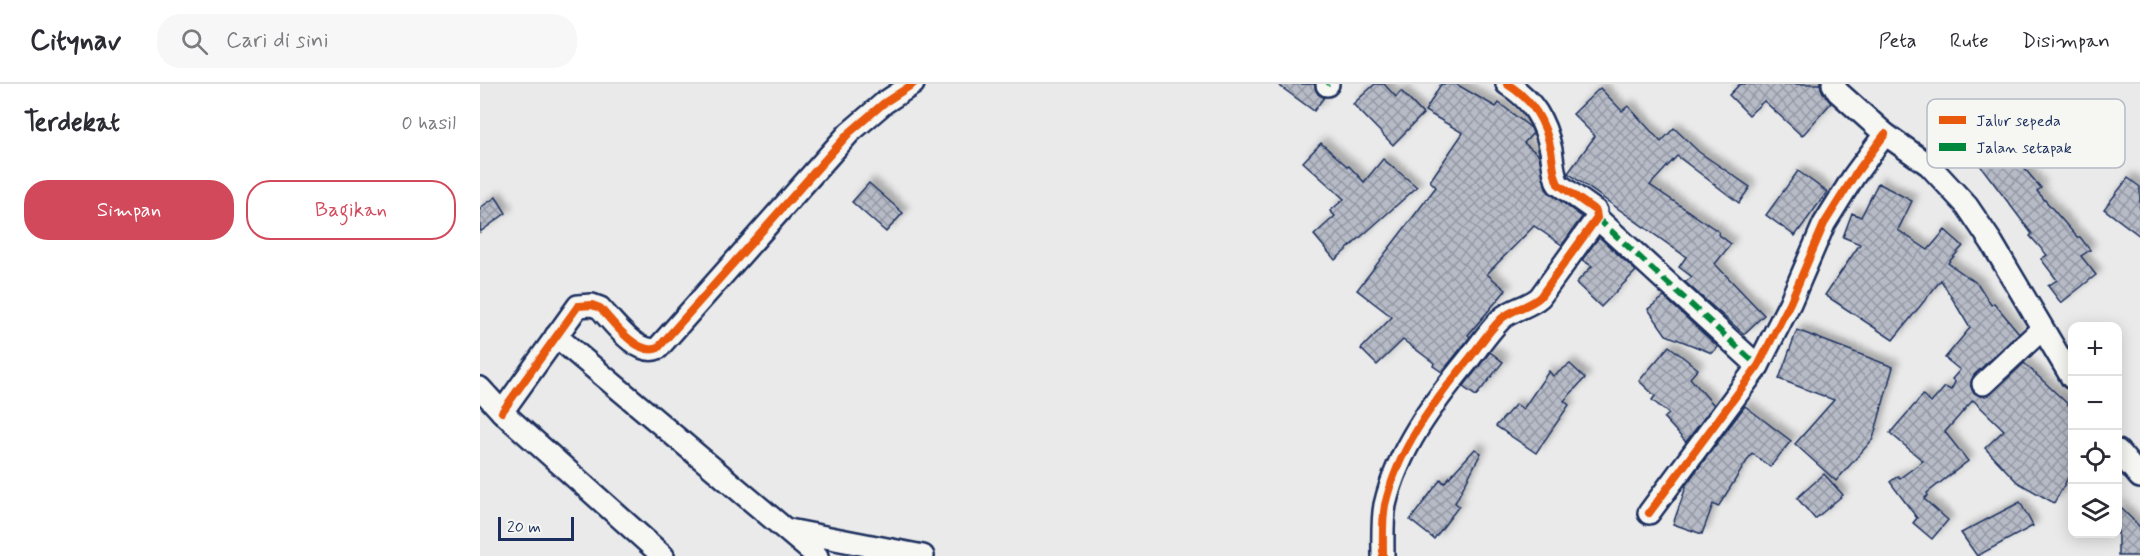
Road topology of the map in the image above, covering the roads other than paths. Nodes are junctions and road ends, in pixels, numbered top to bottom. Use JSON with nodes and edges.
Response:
{"nodes":[{"id":1,"x":913,"y":84,"type":"edge"},
{"id":2,"x":1507,"y":84,"type":"edge"},
{"id":3,"x":1833,"y":84,"type":"edge"},
{"id":4,"x":1885,"y":134,"type":"junction"},
{"id":5,"x":1927,"y":164,"type":"edge"},
{"id":6,"x":1932,"y":168,"type":"edge"},
{"id":7,"x":1597,"y":218,"type":"junction"},
{"id":8,"x":2042,"y":329,"type":"junction"},
{"id":9,"x":556,"y":336,"type":"junction"},
{"id":10,"x":1758,"y":366,"type":"junction"},
{"id":11,"x":2072,"y":376,"type":"edge"},
{"id":12,"x":1983,"y":384,"type":"dead end"},
{"id":13,"x":480,"y":388,"type":"edge"},
{"id":14,"x":502,"y":412,"type":"junction"},
{"id":15,"x":2122,"y":456,"type":"edge"},
{"id":16,"x":2140,"y":477,"type":"edge"},
{"id":17,"x":1649,"y":513,"type":"dead end"},
{"id":18,"x":785,"y":530,"type":"junction"},
{"id":19,"x":663,"y":556,"type":"edge"},
{"id":20,"x":817,"y":556,"type":"edge"},
{"id":21,"x":922,"y":556,"type":"edge"},
{"id":22,"x":1383,"y":556,"type":"edge"}],
"edges":[{"from":1,"to":9,"type":"street"},
{"from":2,"to":7,"type":"street"},
{"from":3,"to":4,"type":"street"},
{"from":4,"to":5,"type":"street"},
{"from":4,"to":10,"type":"street"},
{"from":6,"to":8,"type":"street"},
{"from":7,"to":10,"type":"street"},
{"from":7,"to":22,"type":"street"},
{"from":8,"to":11,"type":"street"},
{"from":8,"to":12,"type":"street"},
{"from":9,"to":14,"type":"street"},
{"from":9,"to":18,"type":"street"},
{"from":10,"to":17,"type":"street"},
{"from":13,"to":14,"type":"street"},
{"from":14,"to":19,"type":"street"},
{"from":15,"to":16,"type":"street"},
{"from":18,"to":20,"type":"street"},
{"from":18,"to":21,"type":"street"}]}
